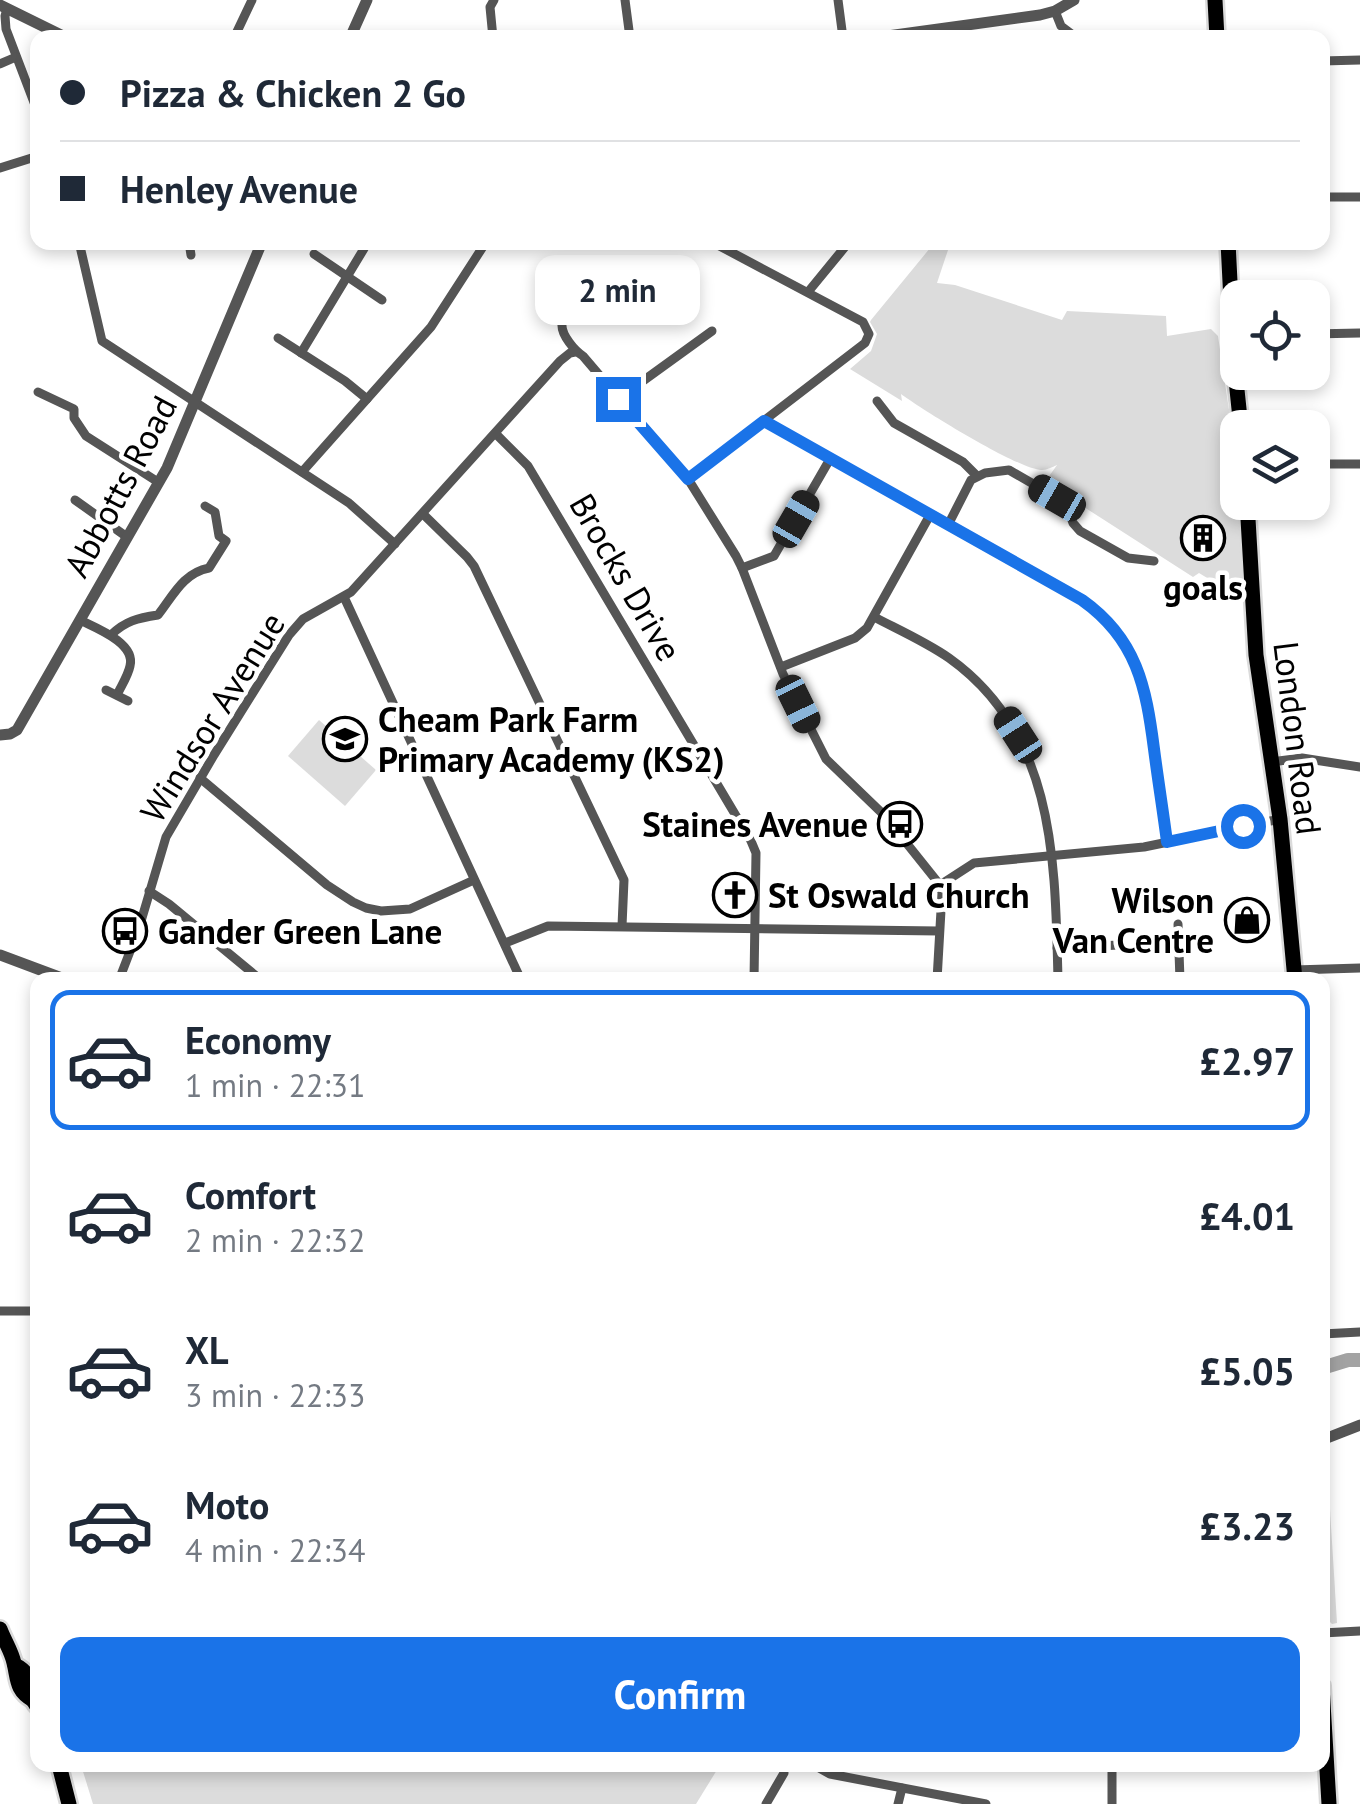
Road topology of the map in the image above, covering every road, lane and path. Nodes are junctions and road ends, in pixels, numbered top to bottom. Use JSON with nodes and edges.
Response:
{"nodes":[{"id":1,"x":252,"y":0,"type":"edge"},
{"id":2,"x":367,"y":0,"type":"edge"},
{"id":3,"x":494,"y":0,"type":"edge"},
{"id":4,"x":625,"y":0,"type":"edge"},
{"id":5,"x":838,"y":0,"type":"edge"},
{"id":6,"x":1074,"y":0,"type":"edge"},
{"id":7,"x":1216,"y":0,"type":"edge"},
{"id":8,"x":4,"y":7,"type":"edge"},
{"id":9,"x":1055,"y":11,"type":"junction"},
{"id":10,"x":51,"y":30,"type":"edge"},
{"id":11,"x":238,"y":30,"type":"edge"},
{"id":12,"x":354,"y":30,"type":"edge"},
{"id":13,"x":492,"y":30,"type":"edge"},
{"id":14,"x":629,"y":30,"type":"edge"},
{"id":15,"x":842,"y":30,"type":"edge"},
{"id":16,"x":953,"y":30,"type":"edge"},
{"id":17,"x":1066,"y":30,"type":"edge"},
{"id":18,"x":1217,"y":30,"type":"edge"},
{"id":19,"x":16,"y":57,"type":"junction"},
{"id":20,"x":1330,"y":60,"type":"edge"},
{"id":21,"x":1360,"y":60,"type":"edge"},
{"id":22,"x":0,"y":64,"type":"edge"},
{"id":23,"x":30,"y":93,"type":"edge"},
{"id":24,"x":30,"y":159,"type":"edge"},
{"id":25,"x":0,"y":168,"type":"edge"},
{"id":26,"x":1330,"y":197,"type":"edge"},
{"id":27,"x":1360,"y":197,"type":"edge"},
{"id":28,"x":81,"y":250,"type":"edge"},
{"id":29,"x":191,"y":250,"type":"edge"},
{"id":30,"x":259,"y":250,"type":"edge"},
{"id":31,"x":363,"y":250,"type":"edge"},
{"id":32,"x":477,"y":250,"type":"edge"},
{"id":33,"x":727,"y":250,"type":"edge"},
{"id":34,"x":842,"y":250,"type":"edge"},
{"id":35,"x":1229,"y":250,"type":"edge"},
{"id":36,"x":314,"y":254,"type":"dead end"},
{"id":37,"x":192,"y":255,"type":"dead end"},
{"id":38,"x":592,"y":268,"type":"dead end"},
{"id":39,"x":346,"y":277,"type":"junction"},
{"id":40,"x":1231,"y":280,"type":"edge"},
{"id":41,"x":808,"y":292,"type":"junction"},
{"id":42,"x":382,"y":300,"type":"dead end"},
{"id":43,"x":712,"y":331,"type":"dead end"},
{"id":44,"x":1360,"y":333,"type":"edge"},
{"id":45,"x":1330,"y":334,"type":"edge"},
{"id":46,"x":278,"y":338,"type":"dead end"},
{"id":47,"x":301,"y":352,"type":"junction"},
{"id":48,"x":575,"y":352,"type":"junction"},
{"id":49,"x":38,"y":392,"type":"dead end"},
{"id":50,"x":618,"y":399,"type":"junction"},
{"id":51,"x":366,"y":400,"type":"junction"},
{"id":52,"x":876,"y":401,"type":"dead end"},
{"id":53,"x":195,"y":402,"type":"junction"},
{"id":54,"x":895,"y":404,"type":"dead end"},
{"id":55,"x":885,"y":412,"type":"junction"},
{"id":56,"x":764,"y":421,"type":"junction"},
{"id":57,"x":496,"y":434,"type":"junction"},
{"id":58,"x":830,"y":459,"type":"junction"},
{"id":59,"x":1330,"y":464,"type":"edge"},
{"id":60,"x":1360,"y":464,"type":"edge"},
{"id":61,"x":302,"y":472,"type":"junction"},
{"id":62,"x":977,"y":476,"type":"junction"},
{"id":63,"x":688,"y":479,"type":"junction"},
{"id":64,"x":158,"y":482,"type":"junction"},
{"id":65,"x":75,"y":500,"type":"dead end"},
{"id":66,"x":205,"y":506,"type":"dead end"},
{"id":67,"x":423,"y":514,"type":"junction"},
{"id":68,"x":930,"y":515,"type":"junction"},
{"id":69,"x":1248,"y":520,"type":"edge"},
{"id":70,"x":948,"y":525,"type":"junction"},
{"id":71,"x":127,"y":537,"type":"junction"},
{"id":72,"x":395,"y":544,"type":"junction"},
{"id":73,"x":1143,"y":546,"type":"dead end"},
{"id":74,"x":1142,"y":560,"type":"junction"},
{"id":75,"x":1154,"y":561,"type":"dead end"},
{"id":76,"x":742,"y":568,"type":"junction"},
{"id":77,"x":344,"y":597,"type":"junction"},
{"id":78,"x":874,"y":617,"type":"junction"},
{"id":79,"x":80,"y":620,"type":"junction"},
{"id":80,"x":111,"y":635,"type":"junction"},
{"id":81,"x":780,"y":667,"type":"junction"},
{"id":82,"x":128,"y":701,"type":"dead end"},
{"id":83,"x":0,"y":736,"type":"edge"},
{"id":84,"x":1271,"y":762,"type":"junction"},
{"id":85,"x":1360,"y":767,"type":"edge"},
{"id":86,"x":200,"y":778,"type":"junction"},
{"id":87,"x":1280,"y":819,"type":"junction"},
{"id":88,"x":1167,"y":842,"type":"junction"},
{"id":89,"x":1053,"y":856,"type":"junction"},
{"id":90,"x":474,"y":880,"type":"junction"},
{"id":91,"x":940,"y":885,"type":"junction"},
{"id":92,"x":149,"y":892,"type":"junction"},
{"id":93,"x":1178,"y":924,"type":"dead end"},
{"id":94,"x":622,"y":926,"type":"junction"},
{"id":95,"x":756,"y":929,"type":"junction"},
{"id":96,"x":939,"y":931,"type":"junction"},
{"id":97,"x":504,"y":943,"type":"junction"},
{"id":98,"x":1120,"y":946,"type":"dead end"},
{"id":99,"x":1057,"y":948,"type":"junction"},
{"id":100,"x":0,"y":955,"type":"edge"},
{"id":101,"x":1360,"y":968,"type":"edge"},
{"id":102,"x":45,"y":972,"type":"edge"},
{"id":103,"x":122,"y":972,"type":"edge"},
{"id":104,"x":251,"y":972,"type":"edge"},
{"id":105,"x":517,"y":972,"type":"edge"},
{"id":106,"x":754,"y":972,"type":"edge"},
{"id":107,"x":937,"y":972,"type":"edge"},
{"id":108,"x":1058,"y":972,"type":"edge"},
{"id":109,"x":1180,"y":972,"type":"edge"},
{"id":110,"x":1295,"y":972,"type":"edge"},
{"id":111,"x":1323,"y":972,"type":"edge"},
{"id":112,"x":0,"y":1311,"type":"edge"},
{"id":113,"x":30,"y":1311,"type":"edge"},
{"id":114,"x":1360,"y":1332,"type":"edge"},
{"id":115,"x":1330,"y":1334,"type":"edge"},
{"id":116,"x":1360,"y":1425,"type":"edge"},
{"id":117,"x":1330,"y":1437,"type":"edge"},
{"id":118,"x":0,"y":1629,"type":"edge"},
{"id":119,"x":1360,"y":1631,"type":"edge"},
{"id":120,"x":1330,"y":1633,"type":"edge"},
{"id":121,"x":30,"y":1679,"type":"edge"},
{"id":122,"x":61,"y":1772,"type":"edge"},
{"id":123,"x":826,"y":1772,"type":"edge"},
{"id":124,"x":1112,"y":1772,"type":"edge"},
{"id":125,"x":1327,"y":1772,"type":"edge"},
{"id":126,"x":784,"y":1774,"type":"dead end"},
{"id":127,"x":902,"y":1788,"type":"junction"},
{"id":128,"x":69,"y":1804,"type":"edge"},
{"id":129,"x":766,"y":1804,"type":"edge"},
{"id":130,"x":898,"y":1804,"type":"edge"},
{"id":131,"x":986,"y":1804,"type":"edge"},
{"id":132,"x":1112,"y":1804,"type":"edge"},
{"id":133,"x":1329,"y":1804,"type":"edge"}],
"edges":[{"from":1,"to":11,"type":"street"},
{"from":2,"to":12,"type":"street"},
{"from":3,"to":13,"type":"street"},
{"from":4,"to":14,"type":"street"},
{"from":5,"to":15,"type":"street"},
{"from":6,"to":9,"type":"street"},
{"from":7,"to":18,"type":"highway"},
{"from":8,"to":10,"type":"street"},
{"from":8,"to":19,"type":"street"},
{"from":9,"to":16,"type":"street"},
{"from":9,"to":17,"type":"street"},
{"from":19,"to":22,"type":"street"},
{"from":19,"to":23,"type":"street"},
{"from":20,"to":21,"type":"street"},
{"from":24,"to":25,"type":"street"},
{"from":26,"to":27,"type":"street"},
{"from":28,"to":53,"type":"street"},
{"from":29,"to":37,"type":"street"},
{"from":30,"to":53,"type":"street","name":"Abbotts Road"},
{"from":31,"to":39,"type":"street"},
{"from":32,"to":51,"type":"street"},
{"from":33,"to":41,"type":"street"},
{"from":34,"to":41,"type":"street"},
{"from":35,"to":40,"type":"highway"},
{"from":36,"to":39,"type":"street"},
{"from":38,"to":48,"type":"street"},
{"from":39,"to":42,"type":"street"},
{"from":39,"to":47,"type":"street"},
{"from":41,"to":56,"type":"street"},
{"from":43,"to":50,"type":"street"},
{"from":44,"to":45,"type":"street"},
{"from":46,"to":47,"type":"street"},
{"from":47,"to":51,"type":"street"},
{"from":48,"to":50,"type":"street"},
{"from":48,"to":57,"type":"street","name":"Windsor Avenue"},
{"from":49,"to":64,"type":"street"},
{"from":50,"to":63,"type":"street"},
{"from":51,"to":61,"type":"street"},
{"from":52,"to":55,"type":"street"},
{"from":53,"to":61,"type":"street"},
{"from":53,"to":64,"type":"street","name":"Abbotts Road"},
{"from":54,"to":55,"type":"street"},
{"from":55,"to":62,"type":"street"},
{"from":56,"to":58,"type":"street"},
{"from":56,"to":63,"type":"street"},
{"from":57,"to":67,"type":"street","name":"Windsor Avenue"},
{"from":57,"to":95,"type":"street","name":"Brocks Drive"},
{"from":58,"to":68,"type":"street"},
{"from":58,"to":76,"type":"street"},
{"from":59,"to":60,"type":"street"},
{"from":61,"to":72,"type":"street"},
{"from":62,"to":70,"type":"street"},
{"from":62,"to":74,"type":"street"},
{"from":63,"to":76,"type":"street"},
{"from":64,"to":71,"type":"street","name":"Abbotts Road"},
{"from":65,"to":71,"type":"street"},
{"from":66,"to":80,"type":"street"},
{"from":67,"to":72,"type":"street","name":"Windsor Avenue"},
{"from":67,"to":94,"type":"street"},
{"from":68,"to":70,"type":"street"},
{"from":68,"to":78,"type":"street"},
{"from":69,"to":84,"type":"highway","name":"London Road"},
{"from":70,"to":88,"type":"street"},
{"from":71,"to":79,"type":"street","name":"Abbotts Road"},
{"from":72,"to":77,"type":"street","name":"Windsor Avenue"},
{"from":73,"to":74,"type":"street"},
{"from":74,"to":75,"type":"street"},
{"from":76,"to":81,"type":"street"},
{"from":77,"to":86,"type":"street","name":"Windsor Avenue"},
{"from":77,"to":90,"type":"street"},
{"from":78,"to":81,"type":"street"},
{"from":78,"to":89,"type":"street"},
{"from":79,"to":80,"type":"street"},
{"from":79,"to":83,"type":"street","name":"Abbotts Road"},
{"from":80,"to":82,"type":"street"},
{"from":81,"to":91,"type":"street"},
{"from":84,"to":85,"type":"street"},
{"from":84,"to":87,"type":"highway","name":"London Road"},
{"from":86,"to":90,"type":"street"},
{"from":86,"to":92,"type":"street","name":"Windsor Avenue"},
{"from":87,"to":88,"type":"street"},
{"from":87,"to":110,"type":"highway","name":"London Road"},
{"from":88,"to":89,"type":"street"},
{"from":89,"to":91,"type":"street"},
{"from":89,"to":99,"type":"street"},
{"from":90,"to":97,"type":"street"},
{"from":91,"to":96,"type":"street"},
{"from":92,"to":103,"type":"street","name":"Windsor Avenue"},
{"from":92,"to":104,"type":"street"},
{"from":93,"to":109,"type":"street"},
{"from":94,"to":95,"type":"street"},
{"from":94,"to":97,"type":"street"},
{"from":95,"to":96,"type":"street"},
{"from":95,"to":106,"type":"street","name":"Brocks Drive"},
{"from":96,"to":107,"type":"street"},
{"from":97,"to":105,"type":"street"},
{"from":98,"to":99,"type":"street"},
{"from":99,"to":108,"type":"street"},
{"from":100,"to":102,"type":"street"},
{"from":101,"to":111,"type":"street"},
{"from":112,"to":113,"type":"street"},
{"from":114,"to":115,"type":"street"},
{"from":116,"to":117,"type":"street"},
{"from":118,"to":121,"type":"highway"},
{"from":119,"to":120,"type":"street"},
{"from":122,"to":128,"type":"highway"},
{"from":123,"to":127,"type":"street"},
{"from":124,"to":132,"type":"street"},
{"from":125,"to":133,"type":"highway"},
{"from":126,"to":129,"type":"street"},
{"from":127,"to":130,"type":"street"},
{"from":127,"to":131,"type":"street"}]}
